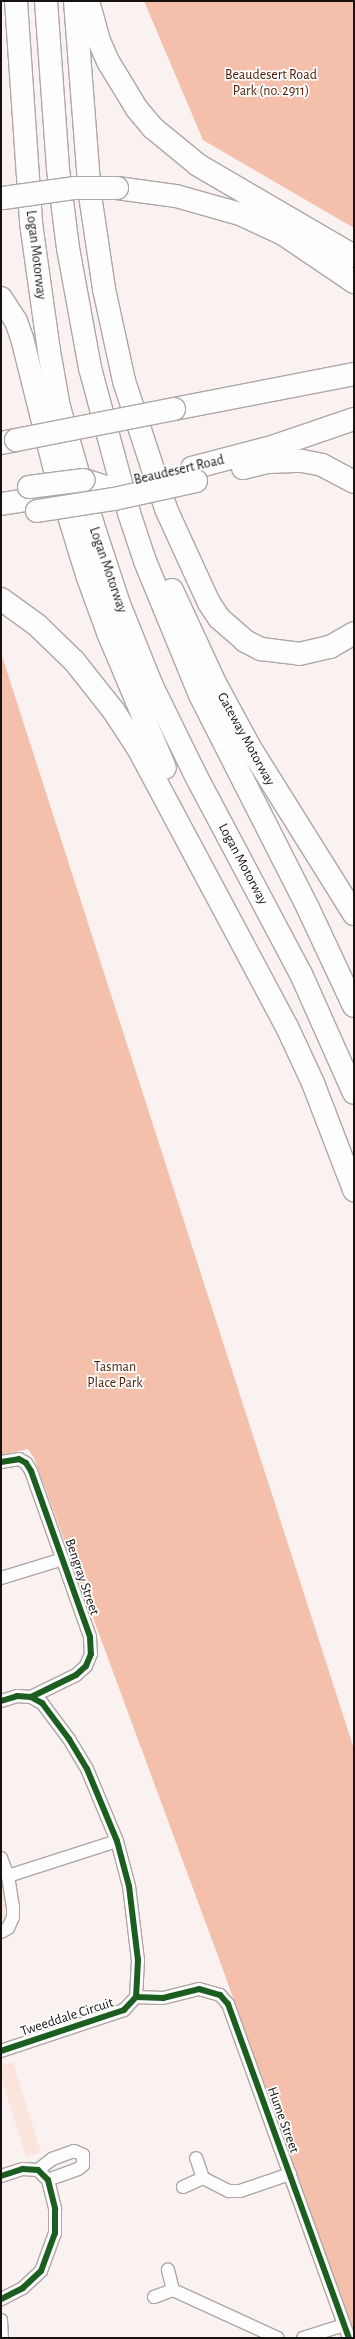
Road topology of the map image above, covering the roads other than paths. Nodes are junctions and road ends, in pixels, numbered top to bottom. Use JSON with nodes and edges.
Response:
{"nodes":[{"id":1,"x":16,"y":1,"type":"edge"},
{"id":2,"x":46,"y":1,"type":"edge"},
{"id":3,"x":75,"y":1,"type":"edge"},
{"id":4,"x":88,"y":1,"type":"edge"},
{"id":5,"x":2,"y":198,"type":"edge"},
{"id":6,"x":354,"y":256,"type":"edge"},
{"id":7,"x":354,"y":282,"type":"edge"},
{"id":8,"x":1,"y":298,"type":"edge"},
{"id":9,"x":354,"y":374,"type":"edge"},
{"id":10,"x":354,"y":419,"type":"edge"},
{"id":11,"x":8,"y":436,"type":"edge"},
{"id":12,"x":194,"y":474,"type":"junction"},
{"id":13,"x":354,"y":482,"type":"edge"},
{"id":14,"x":19,"y":499,"type":"edge"},
{"id":15,"x":146,"y":561,"type":"junction"},
{"id":16,"x":1,"y":599,"type":"edge"},
{"id":17,"x":354,"y":633,"type":"edge"},
{"id":18,"x":187,"y":838,"type":"junction"},
{"id":19,"x":354,"y":914,"type":"edge"},
{"id":20,"x":354,"y":1006,"type":"edge"},
{"id":21,"x":354,"y":1093,"type":"edge"},
{"id":22,"x":354,"y":1190,"type":"edge"},
{"id":23,"x":1,"y":1462,"type":"edge"},
{"id":24,"x":63,"y":1559,"type":"junction"},
{"id":25,"x":1,"y":1578,"type":"edge"},
{"id":26,"x":31,"y":1697,"type":"junction"},
{"id":27,"x":1,"y":1701,"type":"edge"},
{"id":28,"x":117,"y":1841,"type":"junction"},
{"id":29,"x":1,"y":1858,"type":"edge"},
{"id":30,"x":8,"y":1876,"type":"junction"},
{"id":31,"x":1,"y":1932,"type":"edge"},
{"id":32,"x":136,"y":1997,"type":"junction"},
{"id":33,"x":1,"y":2050,"type":"edge"},
{"id":34,"x":196,"y":2158,"type":"dead end"},
{"id":35,"x":38,"y":2170,"type":"junction"},
{"id":36,"x":290,"y":2174,"type":"junction"},
{"id":37,"x":1,"y":2176,"type":"edge"},
{"id":38,"x":203,"y":2178,"type":"junction"},
{"id":39,"x":48,"y":2180,"type":"junction"},
{"id":40,"x":183,"y":2187,"type":"dead end"},
{"id":41,"x":168,"y":2270,"type":"dead end"},
{"id":42,"x":173,"y":2290,"type":"junction"},
{"id":43,"x":154,"y":2297,"type":"dead end"},
{"id":44,"x":1,"y":2299,"type":"edge"},
{"id":45,"x":1,"y":2320,"type":"edge"},
{"id":46,"x":344,"y":2325,"type":"junction"},
{"id":47,"x":2,"y":2338,"type":"edge"},
{"id":48,"x":278,"y":2338,"type":"edge"},
{"id":49,"x":303,"y":2338,"type":"edge"},
{"id":50,"x":349,"y":2338,"type":"edge"}],
"edges":[{"from":1,"to":21,"type":"highway","name":"Logan Motorway"},
{"from":2,"to":15,"type":"highway"},
{"from":3,"to":17,"type":"highway"},
{"from":4,"to":6,"type":"highway"},
{"from":5,"to":7,"type":"highway","bridge":true},
{"from":8,"to":18,"type":"highway"},
{"from":9,"to":11,"type":"highway","bridge":true},
{"from":10,"to":12,"type":"highway","name":"Beaudesert Road"},
{"from":12,"to":13,"type":"highway"},
{"from":12,"to":14,"type":"highway","name":"Beaudesert Road"},
{"from":12,"to":14,"type":"highway","bridge":true},
{"from":15,"to":19,"type":"highway","name":"Gateway Motorway"},
{"from":15,"to":20,"type":"highway"},
{"from":16,"to":18,"type":"highway"},
{"from":18,"to":22,"type":"highway"},
{"from":23,"to":24,"type":"street","name":"Bengray Street"},
{"from":24,"to":25,"type":"street"},
{"from":24,"to":26,"type":"street","name":"Bengray Street"},
{"from":26,"to":27,"type":"street"},
{"from":26,"to":28,"type":"street"},
{"from":28,"to":30,"type":"street"},
{"from":28,"to":32,"type":"street"},
{"from":29,"to":30,"type":"street"},
{"from":30,"to":31,"type":"street"},
{"from":32,"to":33,"type":"street","name":"Tweeddale Circuit"},
{"from":32,"to":36,"type":"street","name":"Hume Street"},
{"from":34,"to":38,"type":"street"},
{"from":35,"to":37,"type":"street"},
{"from":35,"to":39,"type":"street"},
{"from":35,"to":39,"type":"street"},
{"from":36,"to":38,"type":"street"},
{"from":36,"to":46,"type":"street","name":"Hume Street"},
{"from":38,"to":40,"type":"street"},
{"from":39,"to":44,"type":"street"},
{"from":41,"to":42,"type":"street"},
{"from":42,"to":43,"type":"street"},
{"from":42,"to":48,"type":"street"},
{"from":45,"to":47,"type":"street"},
{"from":46,"to":49,"type":"street"},
{"from":46,"to":50,"type":"street","name":"Hume Street"}]}
